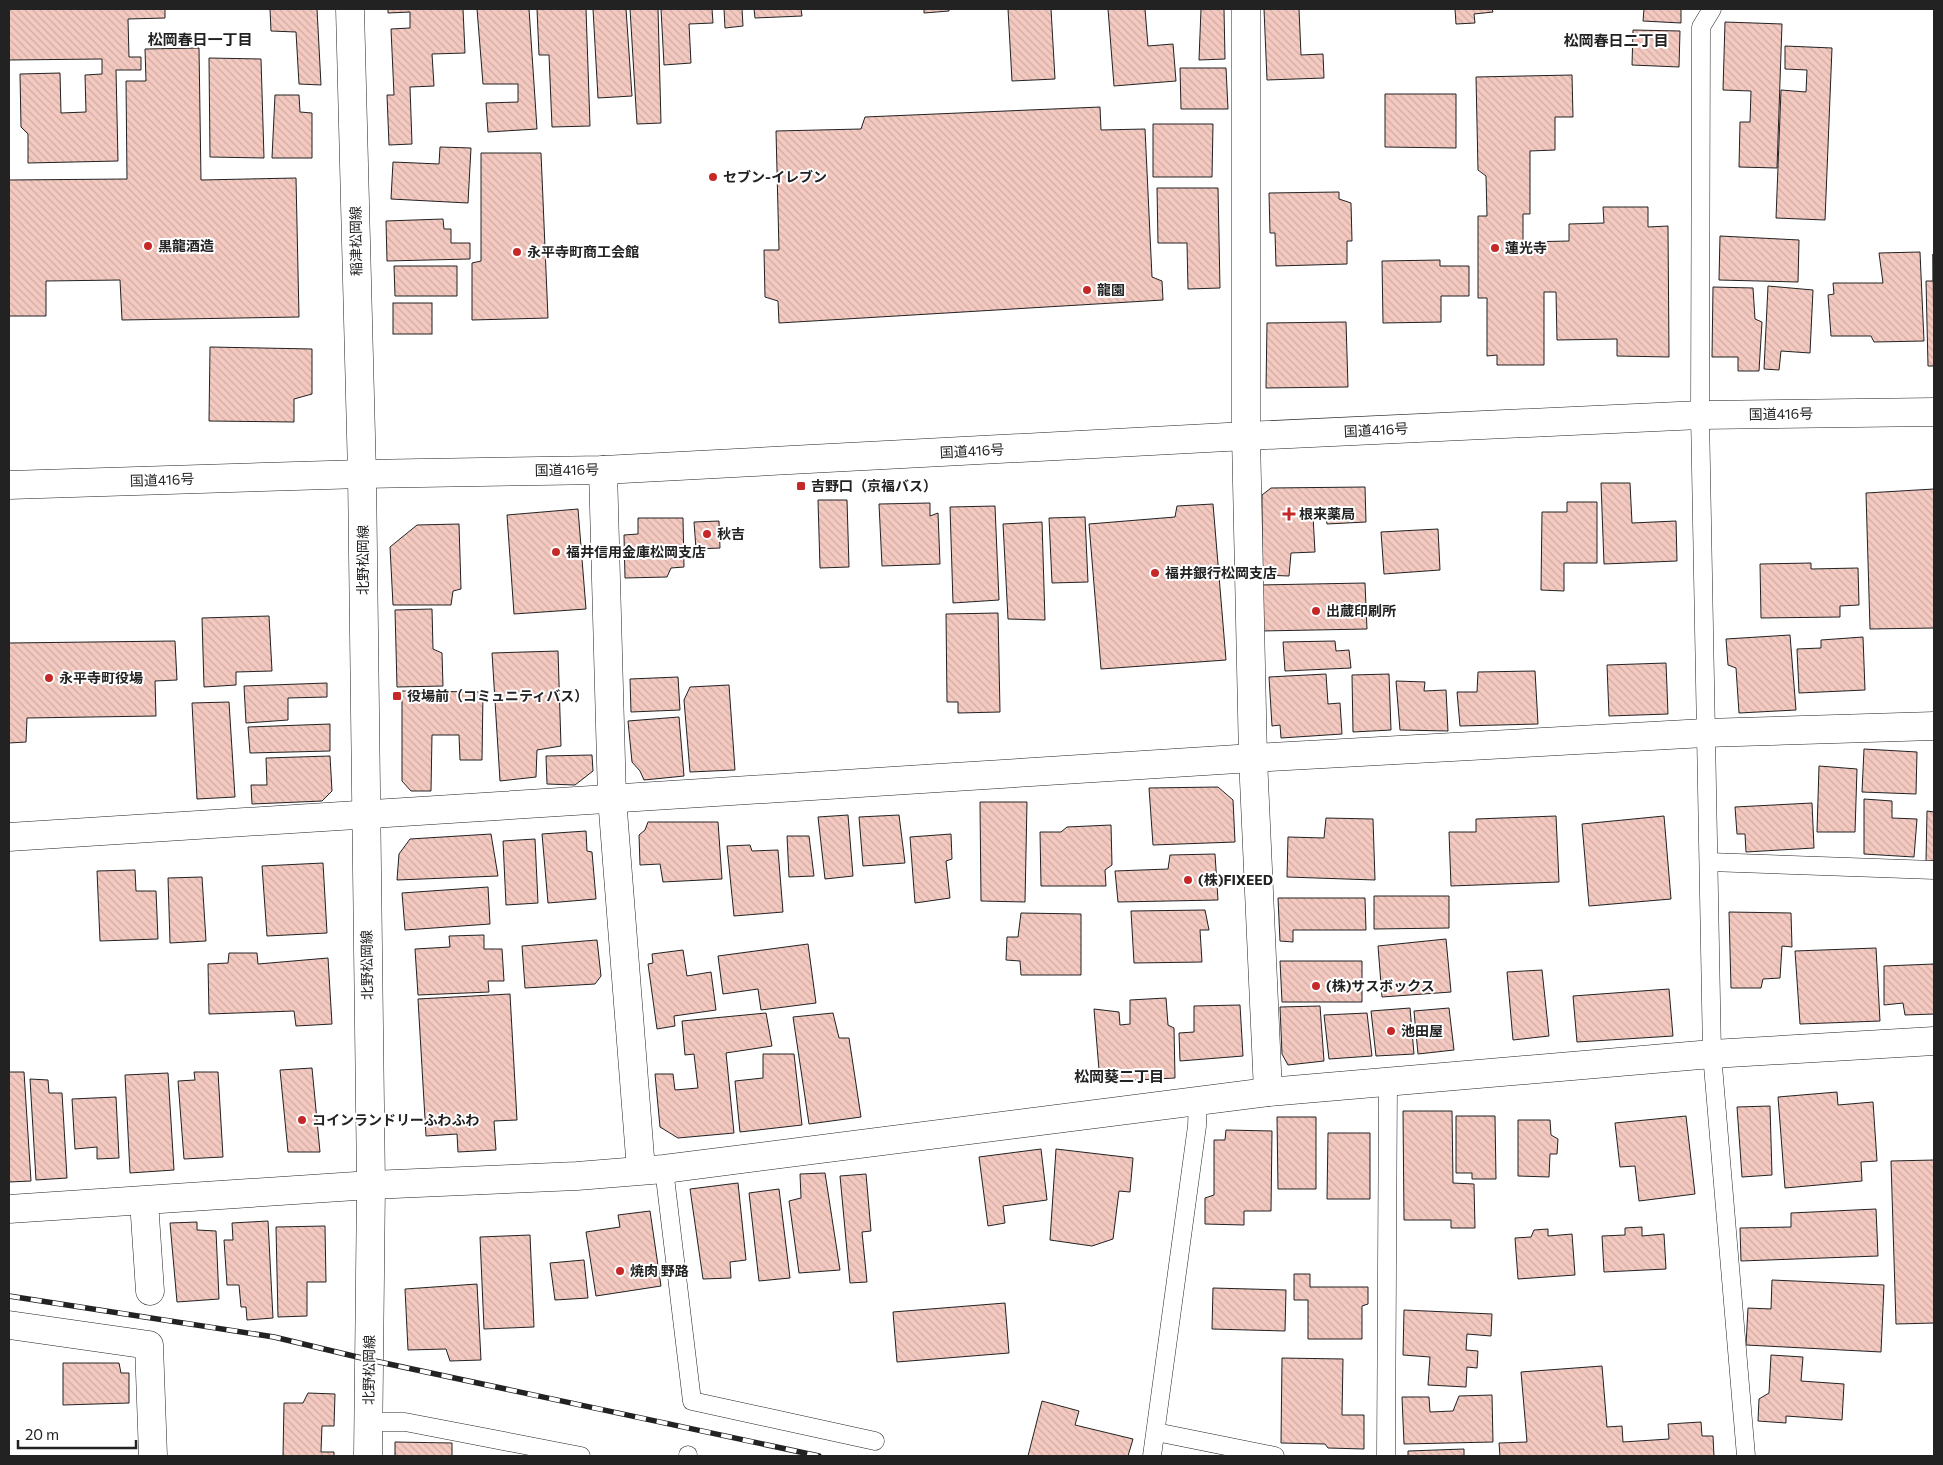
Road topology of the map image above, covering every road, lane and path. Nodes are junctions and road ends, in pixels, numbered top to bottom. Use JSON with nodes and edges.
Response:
{"nodes":[{"id":1,"x":350,"y":9,"type":"edge"},
{"id":2,"x":1246,"y":9,"type":"edge"},
{"id":3,"x":1712,"y":9,"type":"edge"},
{"id":4,"x":1934,"y":412,"type":"edge"},
{"id":5,"x":1700,"y":416,"type":"junction"},
{"id":6,"x":1246,"y":436,"type":"junction"},
{"id":7,"x":603,"y":470,"type":"junction"},
{"id":8,"x":362,"y":474,"type":"junction"},
{"id":9,"x":9,"y":485,"type":"edge"},
{"id":10,"x":1934,"y":726,"type":"edge"},
{"id":11,"x":1706,"y":733,"type":"junction"},
{"id":12,"x":1254,"y":758,"type":"junction"},
{"id":13,"x":612,"y":798,"type":"junction"},
{"id":14,"x":365,"y":815,"type":"junction"},
{"id":15,"x":9,"y":837,"type":"edge"},
{"id":16,"x":1709,"y":862,"type":"junction"},
{"id":17,"x":1934,"y":870,"type":"edge"},
{"id":18,"x":1934,"y":1041,"type":"edge"},
{"id":19,"x":1712,"y":1054,"type":"junction"},
{"id":20,"x":1388,"y":1082,"type":"junction"},
{"id":21,"x":1268,"y":1092,"type":"junction"},
{"id":22,"x":1198,"y":1101,"type":"junction"},
{"id":23,"x":652,"y":1170,"type":"junction"},
{"id":24,"x":371,"y":1185,"type":"junction"},
{"id":25,"x":144,"y":1201,"type":"junction"},
{"id":26,"x":9,"y":1209,"type":"edge"},
{"id":27,"x":150,"y":1291,"type":"dead end"},
{"id":28,"x":9,"y":1325,"type":"edge"},
{"id":29,"x":369,"y":1422,"type":"junction"},
{"id":30,"x":1156,"y":1432,"type":"junction"},
{"id":31,"x":875,"y":1441,"type":"dead end"},
{"id":32,"x":153,"y":1456,"type":"edge"},
{"id":33,"x":368,"y":1456,"type":"edge"},
{"id":34,"x":581,"y":1456,"type":"edge"},
{"id":35,"x":1152,"y":1456,"type":"edge"},
{"id":36,"x":1275,"y":1456,"type":"edge"},
{"id":37,"x":1386,"y":1456,"type":"edge"},
{"id":38,"x":1746,"y":1456,"type":"edge"}],
"edges":[{"from":1,"to":8,"type":"main road","name":"稲津松岡線"},
{"from":2,"to":6,"type":"main road"},
{"from":3,"to":5,"type":"lane"},
{"from":4,"to":5,"type":"main road","name":"国道416号"},
{"from":5,"to":6,"type":"main road","name":"国道416号"},
{"from":5,"to":11,"type":"lane"},
{"from":6,"to":7,"type":"main road","name":"国道416号"},
{"from":6,"to":12,"type":"main road"},
{"from":7,"to":8,"type":"main road","name":"国道416号"},
{"from":7,"to":13,"type":"main road"},
{"from":8,"to":9,"type":"main road","name":"国道416号"},
{"from":8,"to":14,"type":"main road","name":"北野松岡線"},
{"from":10,"to":11,"type":"main road"},
{"from":11,"to":12,"type":"main road"},
{"from":11,"to":16,"type":"lane"},
{"from":12,"to":13,"type":"main road"},
{"from":12,"to":21,"type":"main road"},
{"from":13,"to":14,"type":"main road"},
{"from":13,"to":23,"type":"main road"},
{"from":14,"to":15,"type":"main road"},
{"from":14,"to":24,"type":"main road","name":"北野松岡線"},
{"from":16,"to":17,"type":"lane"},
{"from":16,"to":19,"type":"lane"},
{"from":18,"to":19,"type":"main road"},
{"from":19,"to":20,"type":"main road"},
{"from":19,"to":38,"type":"lane"},
{"from":20,"to":21,"type":"main road"},
{"from":20,"to":37,"type":"lane"},
{"from":21,"to":22,"type":"main road"},
{"from":22,"to":23,"type":"main road"},
{"from":22,"to":30,"type":"lane"},
{"from":23,"to":24,"type":"main road"},
{"from":23,"to":31,"type":"lane"},
{"from":24,"to":25,"type":"main road"},
{"from":24,"to":29,"type":"main road","name":"北野松岡線"},
{"from":25,"to":26,"type":"main road"},
{"from":25,"to":27,"type":"main road"},
{"from":28,"to":32,"type":"main road"},
{"from":29,"to":33,"type":"main road","name":"北野松岡線"},
{"from":29,"to":34,"type":"lane"},
{"from":30,"to":35,"type":"lane"},
{"from":30,"to":36,"type":"lane"}]}
